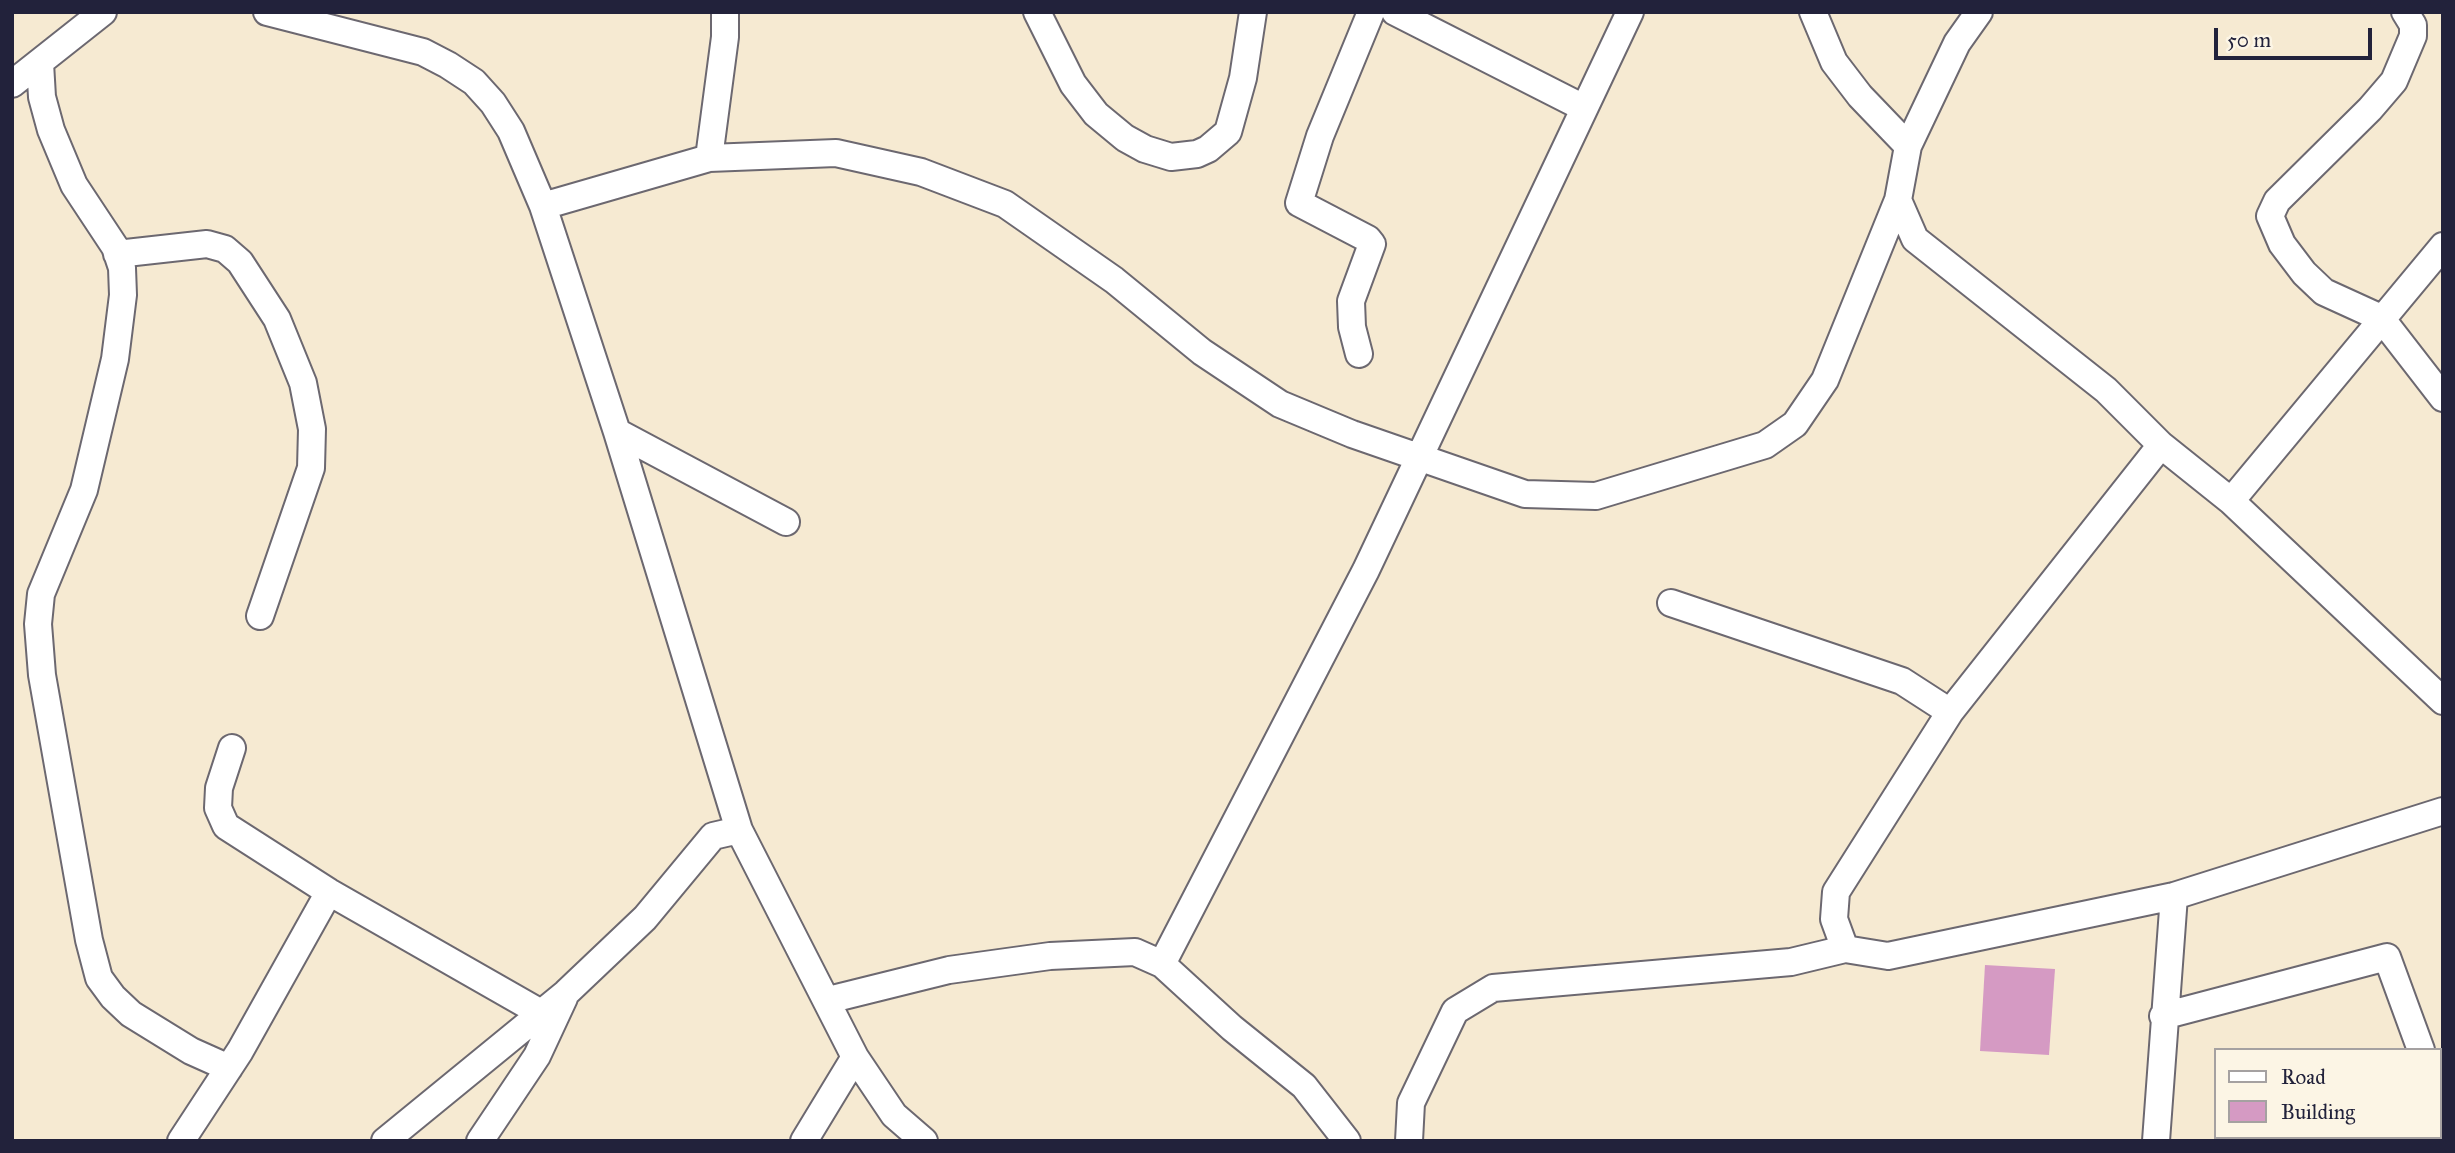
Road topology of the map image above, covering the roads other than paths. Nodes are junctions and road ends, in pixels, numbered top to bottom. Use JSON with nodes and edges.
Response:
{"nodes":[{"id":1,"x":103,"y":12,"type":"edge"},
{"id":2,"x":267,"y":12,"type":"edge"},
{"id":3,"x":725,"y":12,"type":"edge"},
{"id":4,"x":1037,"y":12,"type":"edge"},
{"id":5,"x":1253,"y":12,"type":"edge"},
{"id":6,"x":1370,"y":12,"type":"edge"},
{"id":7,"x":1395,"y":12,"type":"edge"},
{"id":8,"x":1630,"y":12,"type":"edge"},
{"id":9,"x":1813,"y":12,"type":"edge"},
{"id":10,"x":1979,"y":12,"type":"edge"},
{"id":11,"x":2405,"y":12,"type":"edge"},
{"id":12,"x":40,"y":63,"type":"junction"},
{"id":13,"x":12,"y":84,"type":"edge"},
{"id":14,"x":1584,"y":108,"type":"junction"},
{"id":15,"x":1908,"y":146,"type":"junction"},
{"id":16,"x":709,"y":159,"type":"junction"},
{"id":17,"x":1898,"y":200,"type":"junction"},
{"id":18,"x":543,"y":206,"type":"junction"},
{"id":19,"x":2443,"y":246,"type":"edge"},
{"id":20,"x":117,"y":254,"type":"junction"},
{"id":21,"x":2381,"y":318,"type":"junction"},
{"id":22,"x":1359,"y":354,"type":"dead end"},
{"id":23,"x":2443,"y":398,"type":"edge"},
{"id":24,"x":617,"y":432,"type":"junction"},
{"id":25,"x":2161,"y":445,"type":"junction"},
{"id":26,"x":1420,"y":456,"type":"junction"},
{"id":27,"x":2231,"y":501,"type":"junction"},
{"id":28,"x":786,"y":522,"type":"dead end"},
{"id":29,"x":1671,"y":603,"type":"dead end"},
{"id":30,"x":260,"y":616,"type":"dead end"},
{"id":31,"x":2443,"y":701,"type":"edge"},
{"id":32,"x":1950,"y":712,"type":"junction"},
{"id":33,"x":232,"y":748,"type":"dead end"},
{"id":34,"x":2443,"y":811,"type":"edge"},
{"id":35,"x":739,"y":830,"type":"junction"},
{"id":36,"x":329,"y":892,"type":"junction"},
{"id":37,"x":2174,"y":896,"type":"junction"},
{"id":38,"x":1845,"y":949,"type":"junction"},
{"id":39,"x":1162,"y":964,"type":"junction"},
{"id":40,"x":566,"y":993,"type":"junction"},
{"id":41,"x":828,"y":1000,"type":"junction"},
{"id":42,"x":541,"y":1013,"type":"junction"},
{"id":43,"x":2163,"y":1016,"type":"junction"},
{"id":44,"x":2420,"y":1048,"type":"edge"},
{"id":45,"x":855,"y":1057,"type":"junction"},
{"id":46,"x":229,"y":1068,"type":"junction"},
{"id":47,"x":181,"y":1141,"type":"edge"},
{"id":48,"x":385,"y":1141,"type":"edge"},
{"id":49,"x":480,"y":1141,"type":"edge"},
{"id":50,"x":804,"y":1141,"type":"edge"},
{"id":51,"x":924,"y":1141,"type":"edge"},
{"id":52,"x":1347,"y":1141,"type":"edge"},
{"id":53,"x":1409,"y":1141,"type":"edge"},
{"id":54,"x":2156,"y":1141,"type":"edge"}],
"edges":[{"from":1,"to":12,"type":"street"},
{"from":2,"to":18,"type":"street"},
{"from":3,"to":16,"type":"street"},
{"from":4,"to":5,"type":"street"},
{"from":6,"to":22,"type":"street"},
{"from":7,"to":14,"type":"street"},
{"from":8,"to":14,"type":"street"},
{"from":9,"to":15,"type":"street"},
{"from":10,"to":15,"type":"street"},
{"from":11,"to":21,"type":"street"},
{"from":12,"to":13,"type":"street"},
{"from":12,"to":20,"type":"street"},
{"from":14,"to":26,"type":"street"},
{"from":15,"to":17,"type":"street"},
{"from":16,"to":18,"type":"street"},
{"from":16,"to":26,"type":"street"},
{"from":17,"to":25,"type":"street"},
{"from":17,"to":26,"type":"street"},
{"from":18,"to":24,"type":"street"},
{"from":19,"to":21,"type":"street"},
{"from":20,"to":30,"type":"street"},
{"from":20,"to":46,"type":"street"},
{"from":21,"to":23,"type":"street"},
{"from":21,"to":27,"type":"street"},
{"from":24,"to":28,"type":"street"},
{"from":24,"to":35,"type":"street"},
{"from":25,"to":27,"type":"street"},
{"from":25,"to":32,"type":"street"},
{"from":26,"to":39,"type":"street"},
{"from":27,"to":31,"type":"street"},
{"from":29,"to":32,"type":"street"},
{"from":32,"to":38,"type":"street"},
{"from":33,"to":36,"type":"street"},
{"from":34,"to":37,"type":"street"},
{"from":35,"to":40,"type":"street"},
{"from":35,"to":41,"type":"street"},
{"from":36,"to":42,"type":"street"},
{"from":36,"to":46,"type":"street"},
{"from":37,"to":38,"type":"street"},
{"from":37,"to":43,"type":"street"},
{"from":38,"to":53,"type":"street"},
{"from":39,"to":41,"type":"street"},
{"from":39,"to":52,"type":"street"},
{"from":40,"to":42,"type":"street"},
{"from":40,"to":49,"type":"street"},
{"from":41,"to":45,"type":"street"},
{"from":42,"to":48,"type":"street"},
{"from":43,"to":44,"type":"street"},
{"from":43,"to":54,"type":"street"},
{"from":45,"to":50,"type":"street"},
{"from":45,"to":51,"type":"street"},
{"from":46,"to":47,"type":"street"}]}
